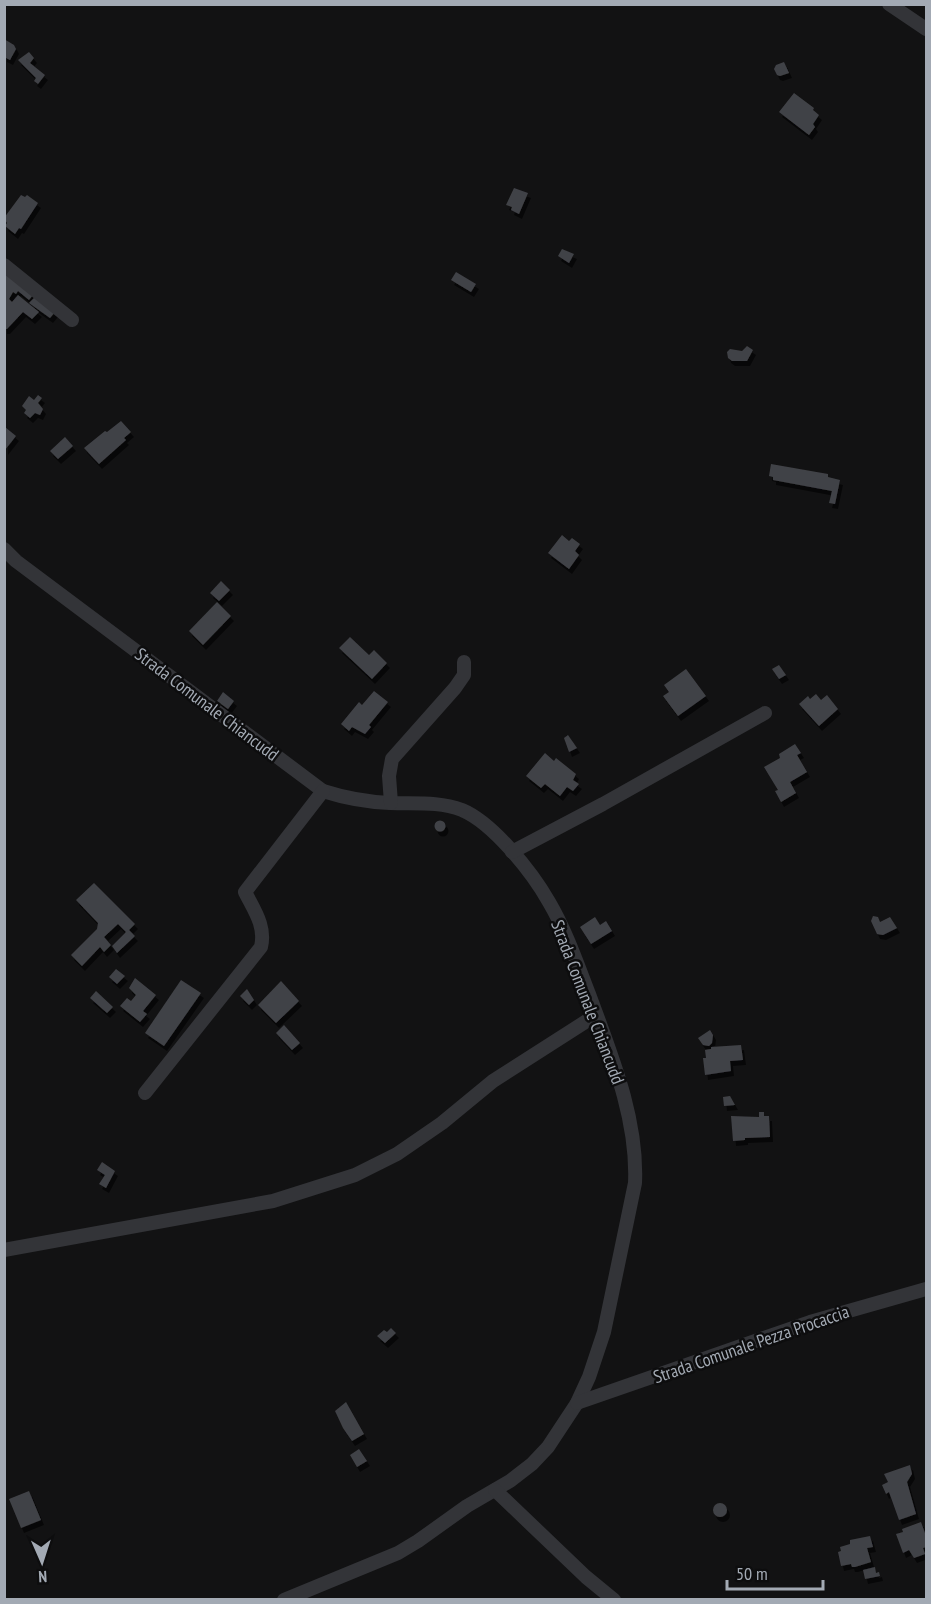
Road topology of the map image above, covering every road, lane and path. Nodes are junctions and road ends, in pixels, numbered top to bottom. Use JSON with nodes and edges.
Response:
{"nodes":[{"id":1,"x":889,"y":4,"type":"edge"},
{"id":2,"x":927,"y":29,"type":"edge"},
{"id":3,"x":4,"y":265,"type":"edge"},
{"id":4,"x":72,"y":320,"type":"dead end"},
{"id":5,"x":4,"y":549,"type":"edge"},
{"id":6,"x":464,"y":662,"type":"dead end"},
{"id":7,"x":765,"y":713,"type":"dead end"},
{"id":8,"x":323,"y":791,"type":"junction"},
{"id":9,"x":391,"y":803,"type":"junction"},
{"id":10,"x":512,"y":852,"type":"junction"},
{"id":11,"x":596,"y":1015,"type":"junction"},
{"id":12,"x":145,"y":1093,"type":"dead end"},
{"id":13,"x":4,"y":1250,"type":"edge"},
{"id":14,"x":927,"y":1289,"type":"edge"},
{"id":15,"x":577,"y":1403,"type":"junction"},
{"id":16,"x":495,"y":1490,"type":"junction"},
{"id":17,"x":284,"y":1599,"type":"edge"},
{"id":18,"x":614,"y":1599,"type":"edge"}],
"edges":[{"from":1,"to":2,"type":"street"},
{"from":3,"to":4,"type":"street"},
{"from":5,"to":8,"type":"street","name":"Strada Comunale Chiancudd"},
{"from":6,"to":9,"type":"street"},
{"from":7,"to":10,"type":"street"},
{"from":8,"to":9,"type":"street","name":"Strada Comunale Chiancudd"},
{"from":8,"to":12,"type":"street"},
{"from":9,"to":10,"type":"street","name":"Strada Comunale Chiancudd"},
{"from":10,"to":11,"type":"street","name":"Strada Comunale Chiancudd"},
{"from":11,"to":13,"type":"street"},
{"from":11,"to":15,"type":"street","name":"Strada Comunale Chiancudd"},
{"from":14,"to":15,"type":"street","name":"Strada Comunale Pezza Procaccia"},
{"from":15,"to":16,"type":"street","name":"Strada Comunale Chiancudd"},
{"from":16,"to":17,"type":"street","name":"Strada Comunale Chiancudd"},
{"from":16,"to":18,"type":"street"}]}
